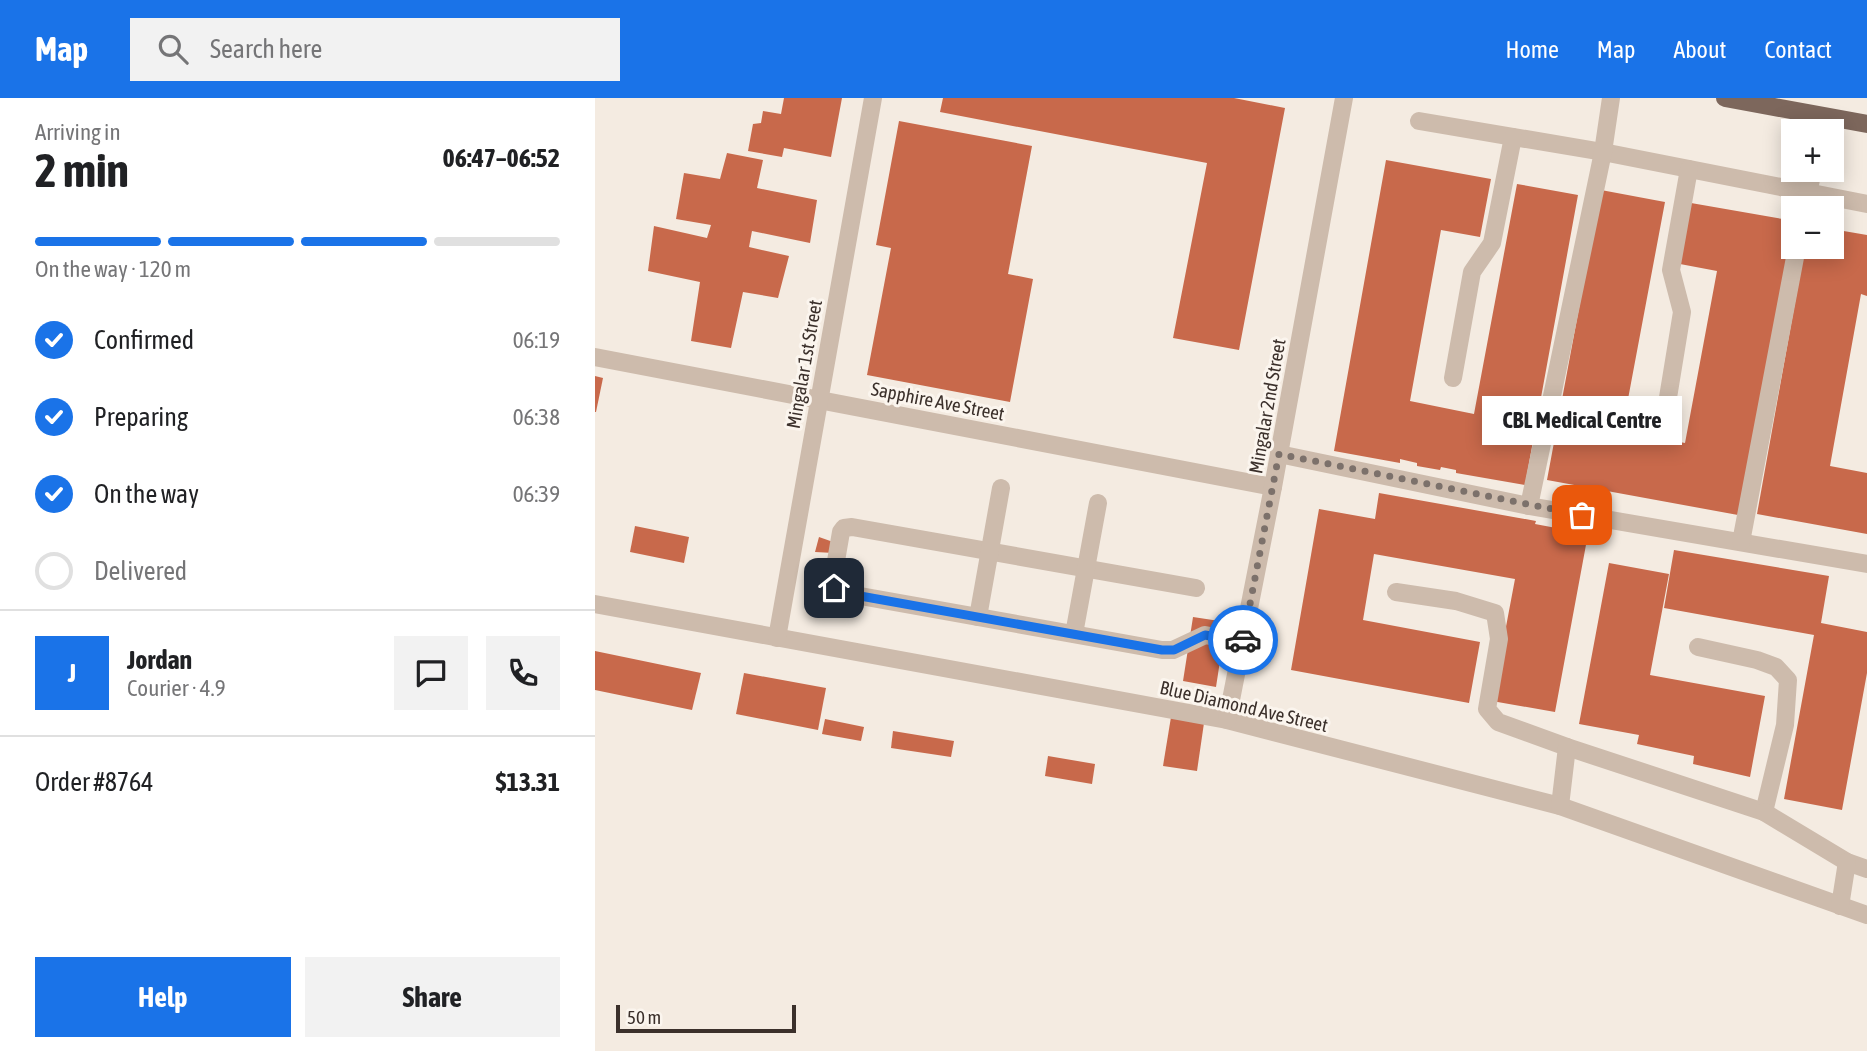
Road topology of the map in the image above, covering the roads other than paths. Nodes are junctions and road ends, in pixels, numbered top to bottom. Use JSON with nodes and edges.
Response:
{"nodes":[{"id":1,"x":873,"y":98,"type":"edge"},
{"id":2,"x":1344,"y":98,"type":"edge"},
{"id":3,"x":1611,"y":98,"type":"edge"},
{"id":4,"x":1725,"y":98,"type":"edge"},
{"id":5,"x":1804,"y":119,"type":"edge"},
{"id":6,"x":1419,"y":121,"type":"dead end"},
{"id":7,"x":1844,"y":124,"type":"edge"},
{"id":8,"x":1867,"y":124,"type":"edge"},
{"id":9,"x":1513,"y":137,"type":"junction"},
{"id":10,"x":1602,"y":152,"type":"junction"},
{"id":11,"x":1689,"y":169,"type":"junction"},
{"id":12,"x":1788,"y":196,"type":"edge"},
{"id":13,"x":1844,"y":203,"type":"edge"},
{"id":14,"x":1867,"y":204,"type":"edge"},
{"id":15,"x":1795,"y":259,"type":"edge"},
{"id":16,"x":595,"y":356,"type":"edge"},
{"id":17,"x":1453,"y":378,"type":"dead end"},
{"id":18,"x":818,"y":400,"type":"junction"},
{"id":19,"x":1664,"y":422,"type":"dead end"},
{"id":20,"x":1279,"y":454,"type":"junction"},
{"id":21,"x":1273,"y":487,"type":"junction"},
{"id":22,"x":1001,"y":488,"type":"dead end"},
{"id":23,"x":1098,"y":503,"type":"dead end"},
{"id":24,"x":1529,"y":506,"type":"junction"},
{"id":25,"x":1741,"y":542,"type":"junction"},
{"id":26,"x":990,"y":550,"type":"junction"},
{"id":27,"x":1867,"y":564,"type":"edge"},
{"id":28,"x":1086,"y":568,"type":"junction"},
{"id":29,"x":1196,"y":588,"type":"dead end"},
{"id":30,"x":1396,"y":592,"type":"dead end"},
{"id":31,"x":595,"y":604,"type":"edge"},
{"id":32,"x":978,"y":617,"type":"junction"},
{"id":33,"x":1074,"y":635,"type":"junction"},
{"id":34,"x":777,"y":638,"type":"junction"},
{"id":35,"x":1242,"y":642,"type":"junction"},
{"id":36,"x":1698,"y":648,"type":"dead end"},
{"id":37,"x":1227,"y":720,"type":"junction"},
{"id":38,"x":1567,"y":747,"type":"junction"},
{"id":39,"x":1560,"y":806,"type":"junction"},
{"id":40,"x":1764,"y":811,"type":"junction"},
{"id":41,"x":1847,"y":862,"type":"junction"},
{"id":42,"x":1867,"y":869,"type":"edge"},
{"id":43,"x":1840,"y":906,"type":"junction"},
{"id":44,"x":1867,"y":915,"type":"edge"}],
"edges":[{"from":1,"to":18,"type":"street","name":"Mingalar 1st Street"},
{"from":2,"to":20,"type":"street","name":"Mingalar 2nd Street"},
{"from":3,"to":10,"type":"street"},
{"from":4,"to":5,"type":"main road"},
{"from":6,"to":9,"type":"street"},
{"from":7,"to":8,"type":"main road"},
{"from":9,"to":10,"type":"street"},
{"from":9,"to":17,"type":"street"},
{"from":10,"to":11,"type":"street"},
{"from":10,"to":24,"type":"street"},
{"from":11,"to":12,"type":"street"},
{"from":11,"to":19,"type":"street"},
{"from":13,"to":14,"type":"street"},
{"from":15,"to":25,"type":"street"},
{"from":16,"to":18,"type":"street","name":"Sapphire Ave Street"},
{"from":18,"to":21,"type":"street","name":"Sapphire Ave Street"},
{"from":18,"to":34,"type":"street","name":"Mingalar 1st Street"},
{"from":20,"to":21,"type":"street","name":"Mingalar 2nd Street"},
{"from":20,"to":24,"type":"street"},
{"from":21,"to":35,"type":"street","name":"Mingalar 2nd Street"},
{"from":22,"to":26,"type":"street"},
{"from":23,"to":28,"type":"street"},
{"from":24,"to":25,"type":"street"},
{"from":25,"to":27,"type":"street"},
{"from":26,"to":28,"type":"street"},
{"from":26,"to":32,"type":"street"},
{"from":26,"to":32,"type":"street"},
{"from":28,"to":29,"type":"street"},
{"from":28,"to":33,"type":"street"},
{"from":30,"to":38,"type":"street"},
{"from":31,"to":34,"type":"street","name":"Blue Diamond Ave Street"},
{"from":32,"to":33,"type":"street"},
{"from":33,"to":35,"type":"street"},
{"from":34,"to":37,"type":"street","name":"Blue Diamond Ave Street"},
{"from":35,"to":37,"type":"street","name":"Mingalar 2nd Street"},
{"from":36,"to":40,"type":"street"},
{"from":37,"to":39,"type":"street","name":"Blue Diamond Ave Street"},
{"from":38,"to":39,"type":"street"},
{"from":38,"to":40,"type":"street"},
{"from":39,"to":43,"type":"street","name":"Blue Diamond Ave Street"},
{"from":40,"to":41,"type":"street"},
{"from":41,"to":42,"type":"street"},
{"from":41,"to":43,"type":"street"},
{"from":43,"to":44,"type":"street","name":"Blue Diamond Ave Street"}]}
